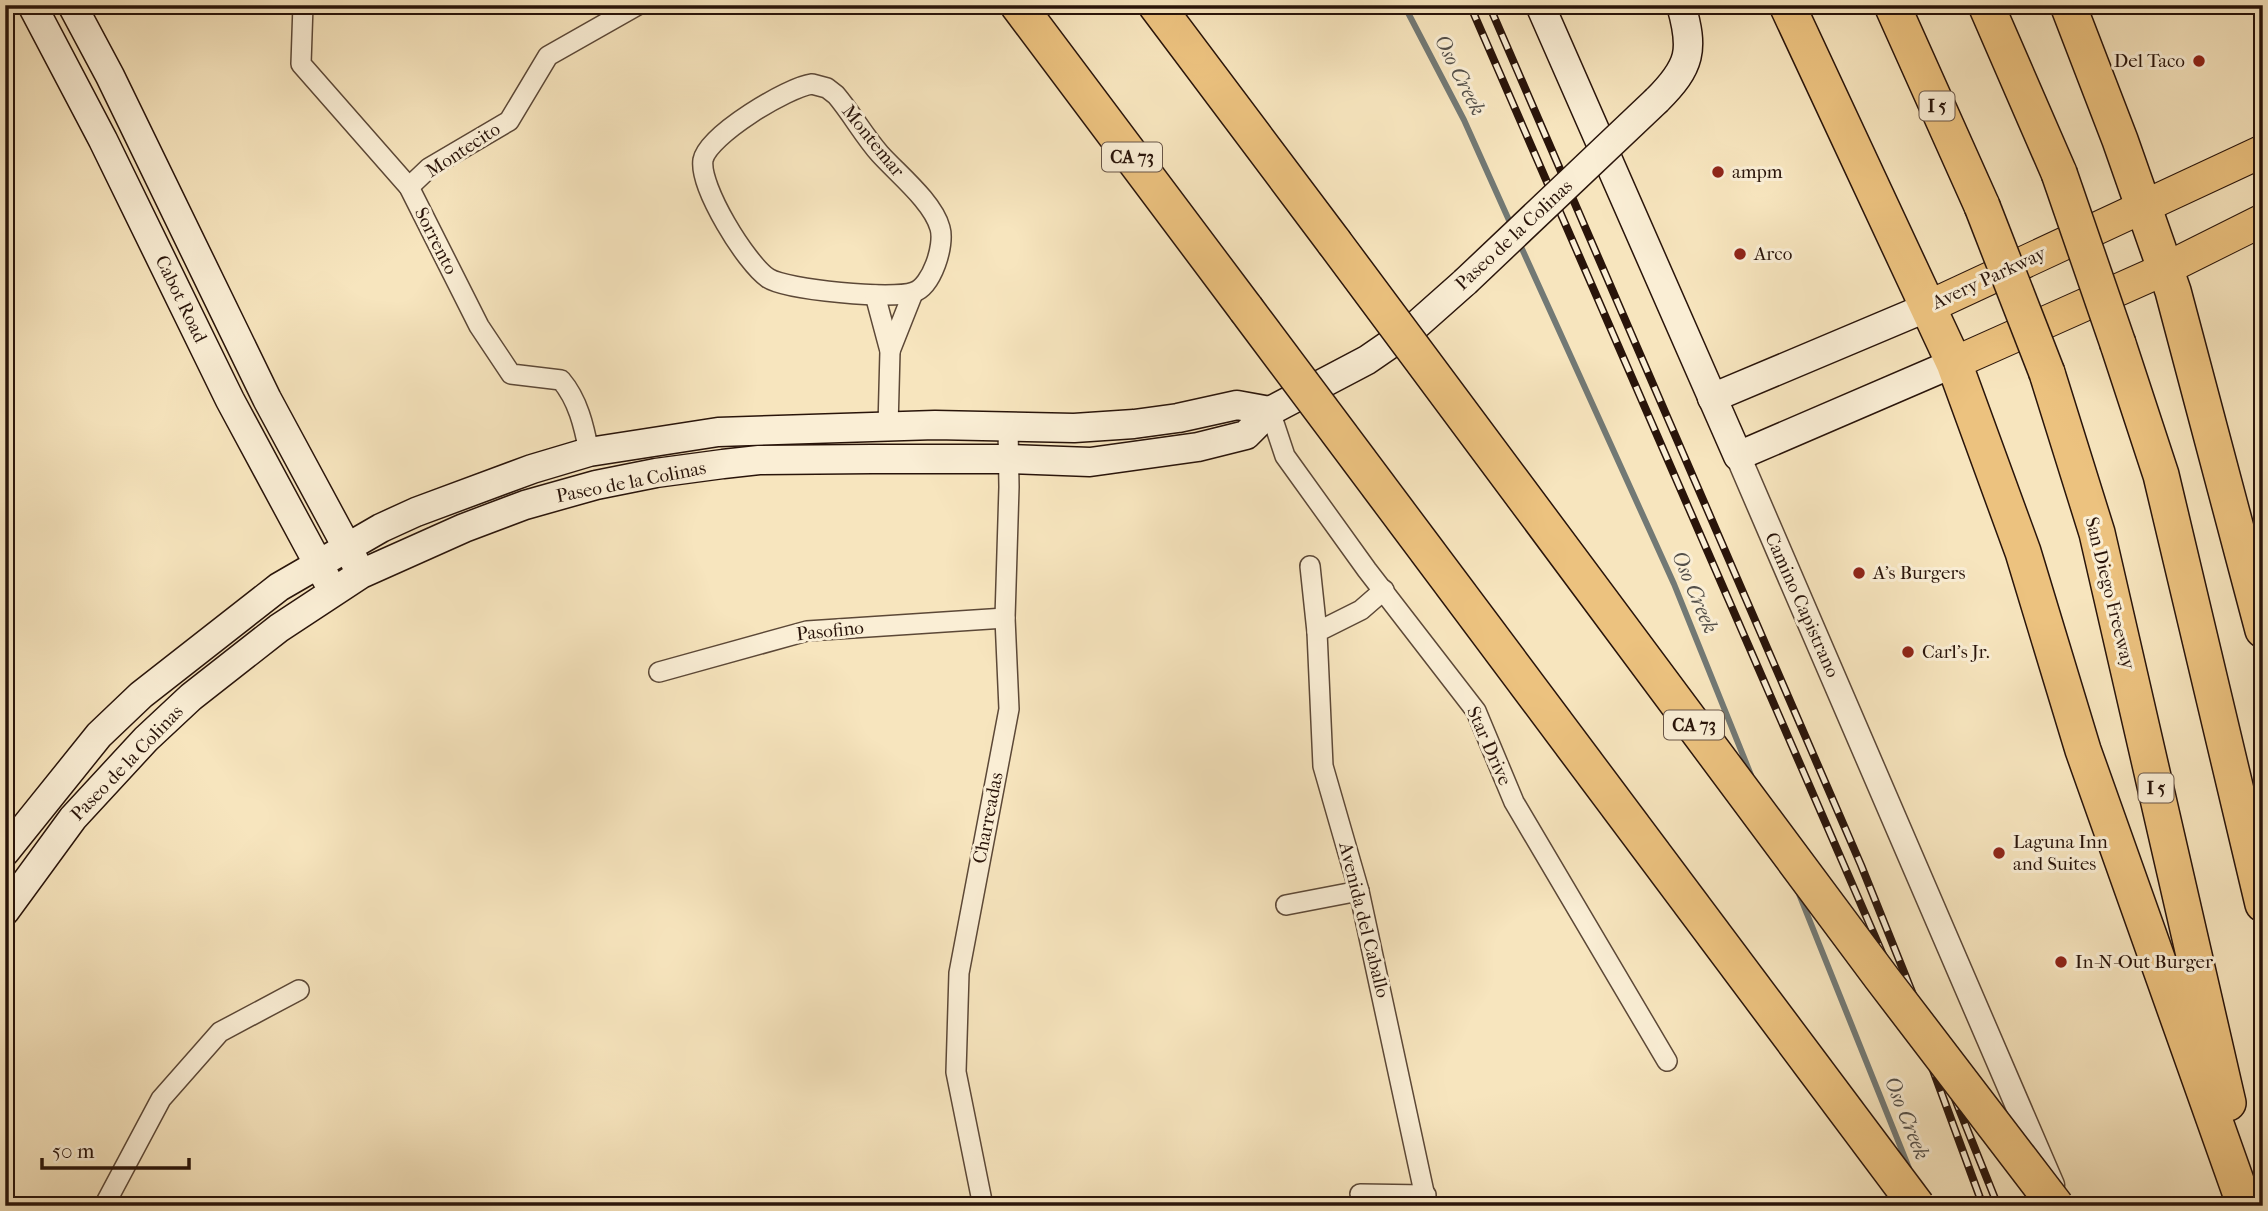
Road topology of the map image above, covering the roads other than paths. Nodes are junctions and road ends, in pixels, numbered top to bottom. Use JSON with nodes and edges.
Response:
{"nodes":[{"id":1,"x":32,"y":5,"type":"edge"},
{"id":2,"x":72,"y":5,"type":"edge"},
{"id":3,"x":303,"y":5,"type":"edge"},
{"id":4,"x":638,"y":5,"type":"edge"},
{"id":5,"x":1018,"y":5,"type":"edge"},
{"id":6,"x":1157,"y":5,"type":"edge"},
{"id":7,"x":1541,"y":5,"type":"edge"},
{"id":8,"x":1681,"y":5,"type":"edge"},
{"id":9,"x":1787,"y":5,"type":"edge"},
{"id":10,"x":1892,"y":5,"type":"edge"},
{"id":11,"x":1986,"y":5,"type":"edge"},
{"id":12,"x":2068,"y":5,"type":"edge"},
{"id":13,"x":2263,"y":151,"type":"edge"},
{"id":14,"x":409,"y":187,"type":"junction"},
{"id":15,"x":2143,"y":207,"type":"junction"},
{"id":16,"x":2263,"y":219,"type":"edge"},
{"id":17,"x":2165,"y":269,"type":"junction"},
{"id":18,"x":913,"y":293,"type":"junction"},
{"id":19,"x":875,"y":295,"type":"junction"},
{"id":20,"x":1928,"y":307,"type":"junction"},
{"id":21,"x":890,"y":351,"type":"junction"},
{"id":22,"x":1954,"y":363,"type":"junction"},
{"id":23,"x":1712,"y":398,"type":"junction"},
{"id":24,"x":1270,"y":411,"type":"junction"},
{"id":25,"x":888,"y":427,"type":"junction"},
{"id":26,"x":1008,"y":427,"type":"junction"},
{"id":27,"x":589,"y":452,"type":"junction"},
{"id":28,"x":1738,"y":456,"type":"junction"},
{"id":29,"x":1009,"y":459,"type":"junction"},
{"id":30,"x":759,"y":460,"type":"junction"},
{"id":31,"x":347,"y":547,"type":"junction"},
{"id":32,"x":317,"y":564,"type":"junction"},
{"id":33,"x":1310,"y":566,"type":"dead end"},
{"id":34,"x":361,"y":573,"type":"junction"},
{"id":35,"x":1384,"y":590,"type":"junction"},
{"id":36,"x":333,"y":592,"type":"junction"},
{"id":37,"x":1005,"y":618,"type":"junction"},
{"id":38,"x":2263,"y":630,"type":"edge"},
{"id":39,"x":1317,"y":632,"type":"junction"},
{"id":40,"x":659,"y":672,"type":"dead end"},
{"id":41,"x":5,"y":852,"type":"edge"},
{"id":42,"x":1359,"y":891,"type":"junction"},
{"id":43,"x":2263,"y":904,"type":"edge"},
{"id":44,"x":1286,"y":905,"type":"dead end"},
{"id":45,"x":5,"y":911,"type":"edge"},
{"id":46,"x":299,"y":990,"type":"dead end"},
{"id":47,"x":1667,"y":1061,"type":"dead end"},
{"id":48,"x":1360,"y":1194,"type":"dead end"},
{"id":49,"x":1426,"y":1200,"type":"edge"},
{"id":50,"x":104,"y":1206,"type":"edge"},
{"id":51,"x":983,"y":1206,"type":"edge"},
{"id":52,"x":1917,"y":1206,"type":"edge"},
{"id":53,"x":2056,"y":1206,"type":"edge"},
{"id":54,"x":2061,"y":1206,"type":"edge"},
{"id":55,"x":2245,"y":1206,"type":"edge"},
{"id":56,"x":2252,"y":1206,"type":"edge"}],
"edges":[{"from":1,"to":32,"type":"main road","name":"Cabot Road"},
{"from":2,"to":31,"type":"main road","name":"Cabot Road"},
{"from":3,"to":14,"type":"street","name":"Sorrento"},
{"from":4,"to":14,"type":"street","name":"Montecito"},
{"from":5,"to":52,"type":"highway","number":"CA 73","bridge":true},
{"from":6,"to":53,"type":"highway","number":"CA 73","bridge":true},
{"from":7,"to":23,"type":"main road","name":"Camino Capistrano"},
{"from":8,"to":24,"type":"main road","name":"Paseo de la Colinas","bridge":true},
{"from":9,"to":20,"type":"highway"},
{"from":10,"to":56,"type":"highway","name":"San Diego Freeway","number":"I 5","bridge":true},
{"from":11,"to":43,"type":"highway","bridge":true},
{"from":12,"to":15,"type":"highway"},
{"from":13,"to":15,"type":"main road","name":"Avery Parkway"},
{"from":14,"to":27,"type":"street","name":"Sorrento"},
{"from":15,"to":17,"type":"highway"},
{"from":15,"to":20,"type":"main road","name":"Avery Parkway"},
{"from":16,"to":17,"type":"main road"},
{"from":17,"to":22,"type":"main road"},
{"from":17,"to":38,"type":"highway"},
{"from":18,"to":19,"type":"street","name":"Montemar"},
{"from":18,"to":19,"type":"street","name":"Montemar"},
{"from":18,"to":21,"type":"street"},
{"from":19,"to":21,"type":"street"},
{"from":20,"to":22,"type":"highway"},
{"from":20,"to":23,"type":"main road","name":"Avery Parkway"},
{"from":21,"to":25,"type":"street"},
{"from":22,"to":28,"type":"main road"},
{"from":22,"to":55,"type":"highway"},
{"from":23,"to":28,"type":"main road","name":"Camino Capistrano"},
{"from":24,"to":26,"type":"main road","name":"Paseo de la Colinas"},
{"from":24,"to":29,"type":"main road","name":"Paseo de la Colinas"},
{"from":24,"to":35,"type":"street","name":"Star Drive"},
{"from":25,"to":26,"type":"main road","name":"Paseo de la Colinas"},
{"from":25,"to":27,"type":"main road","name":"Paseo de la Colinas"},
{"from":25,"to":30,"type":"main road"},
{"from":26,"to":29,"type":"street","name":"Charreadas"},
{"from":27,"to":31,"type":"main road","name":"Paseo de la Colinas"},
{"from":28,"to":54,"type":"street","name":"Camino Capistrano"},
{"from":29,"to":30,"type":"main road","name":"Paseo de la Colinas"},
{"from":29,"to":37,"type":"street","name":"Charreadas"},
{"from":30,"to":34,"type":"main road","name":"Paseo de la Colinas"},
{"from":31,"to":32,"type":"main road","name":"Paseo de la Colinas"},
{"from":31,"to":34,"type":"main road","name":"Cabot Road"},
{"from":32,"to":36,"type":"main road","name":"Cabot Road"},
{"from":32,"to":41,"type":"main road","name":"Paseo de la Colinas"},
{"from":33,"to":39,"type":"street","name":"Avenida del Caballo"},
{"from":34,"to":36,"type":"main road","name":"Paseo de la Colinas"},
{"from":35,"to":39,"type":"street"},
{"from":35,"to":47,"type":"street","name":"Star Drive"},
{"from":36,"to":45,"type":"main road","name":"Paseo de la Colinas"},
{"from":37,"to":40,"type":"street","name":"Pasofino"},
{"from":37,"to":51,"type":"street","name":"Charreadas"},
{"from":39,"to":42,"type":"street","name":"Avenida del Caballo"},
{"from":42,"to":44,"type":"street"},
{"from":42,"to":49,"type":"street","name":"Avenida del Caballo"},
{"from":46,"to":50,"type":"street"},
{"from":48,"to":49,"type":"street"}]}
